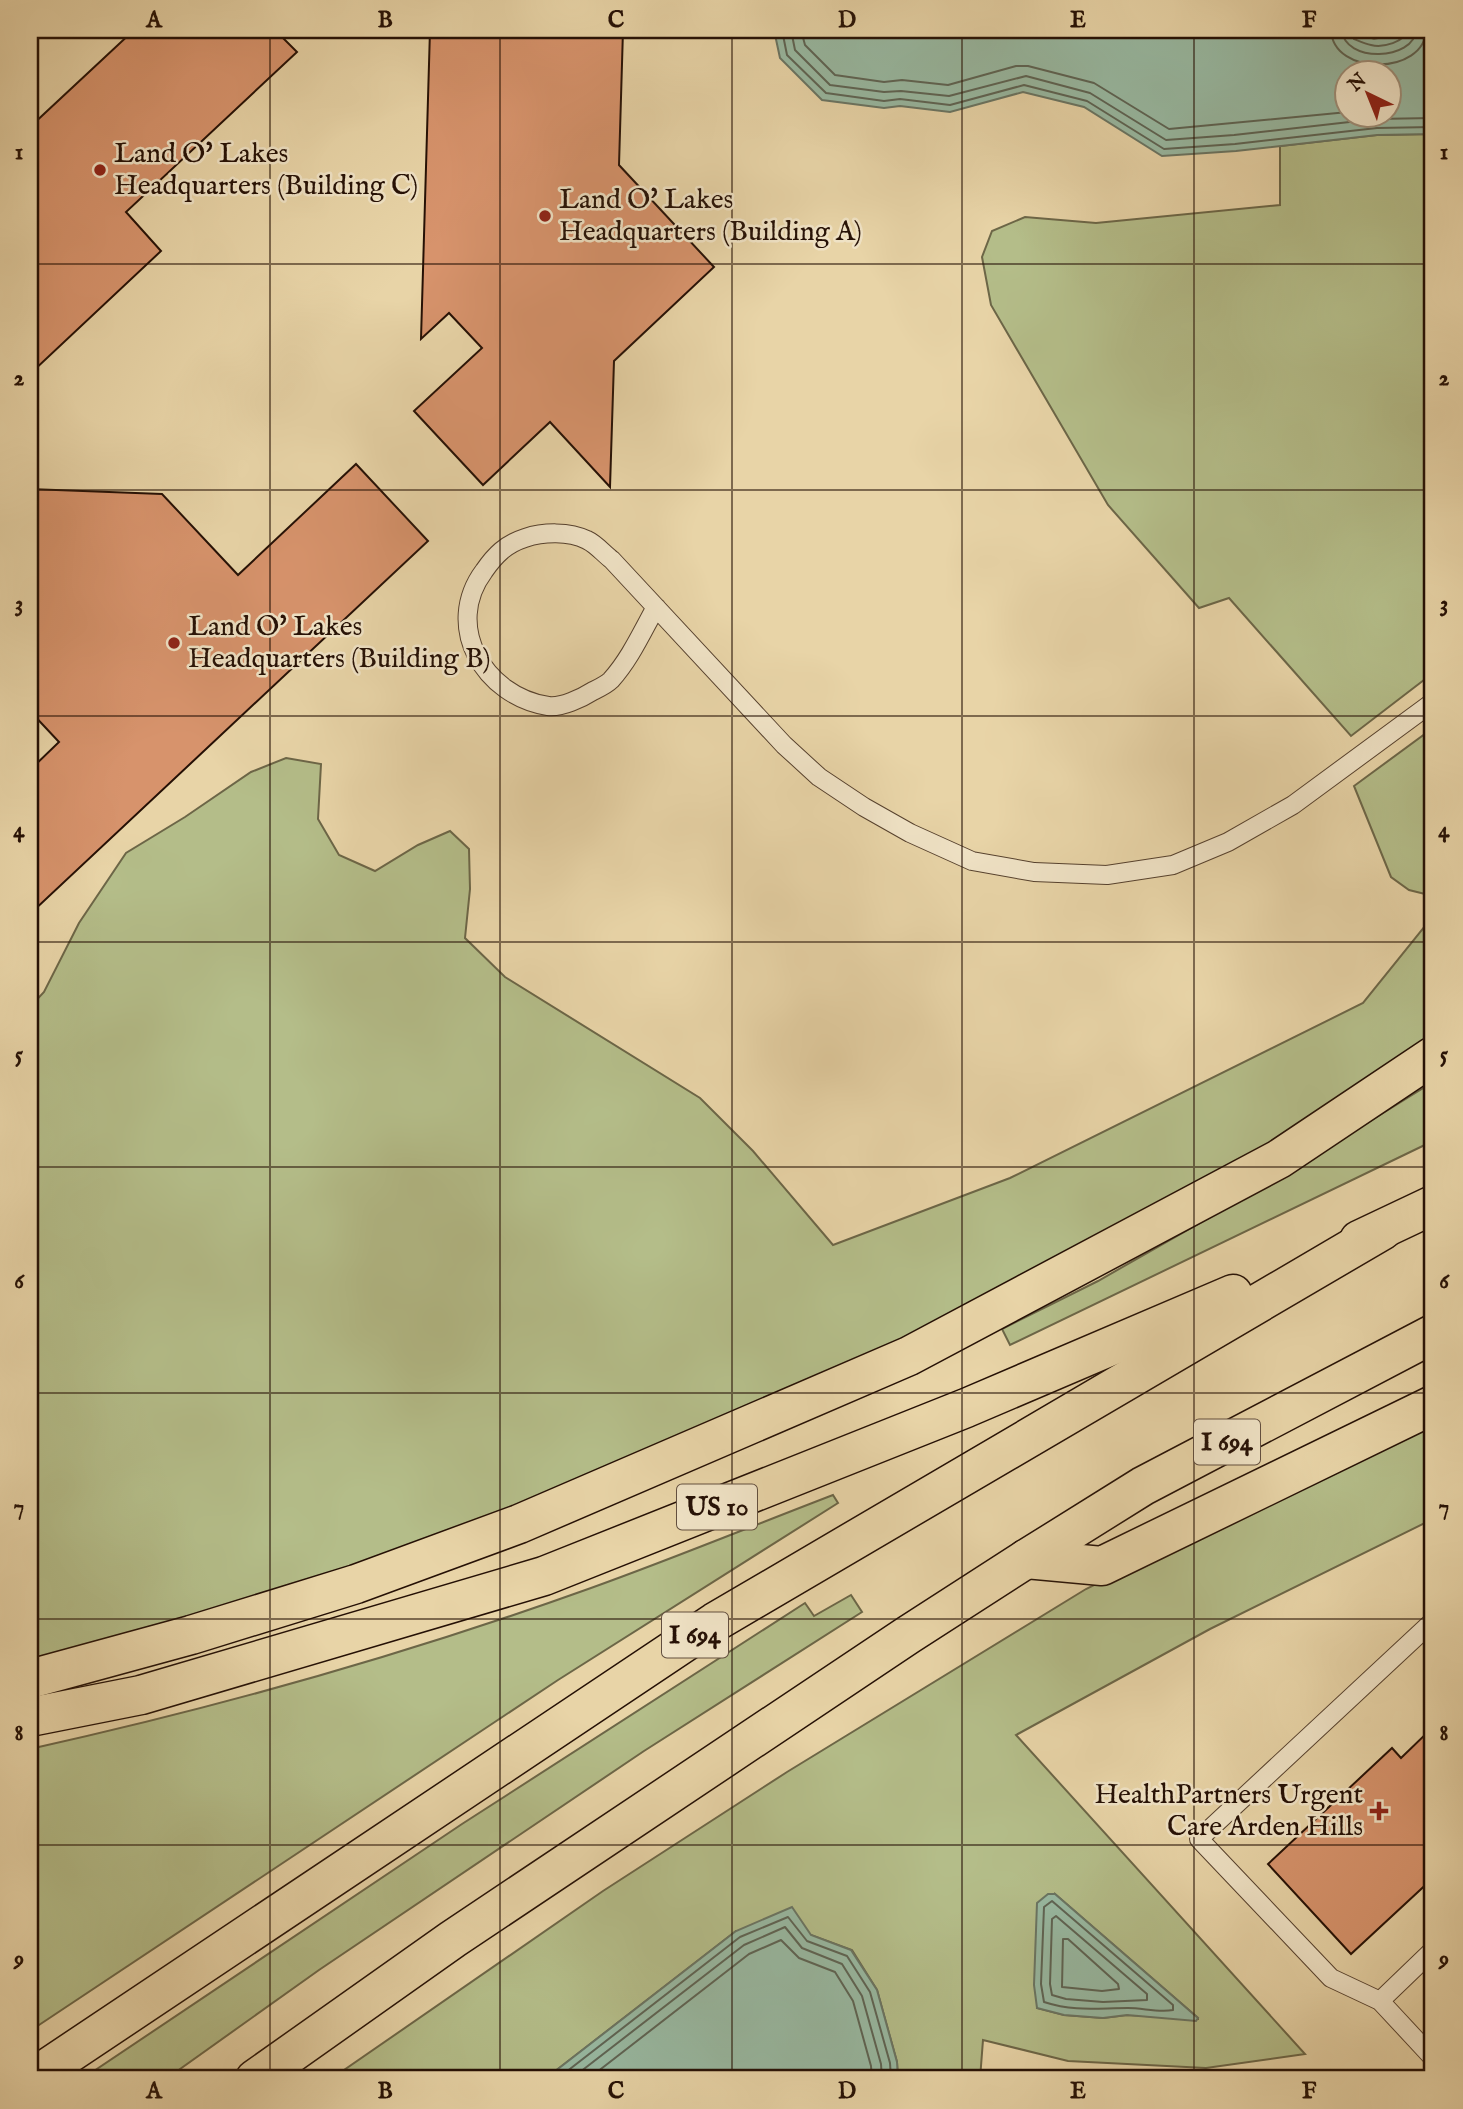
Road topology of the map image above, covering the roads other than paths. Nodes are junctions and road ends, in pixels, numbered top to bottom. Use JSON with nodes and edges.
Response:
{"nodes":[{"id":1,"x":656,"y":607,"type":"junction"},
{"id":2,"x":1433,"y":702,"type":"edge"},
{"id":3,"x":1433,"y":1056,"type":"edge"},
{"id":4,"x":1433,"y":1205,"type":"edge"},
{"id":5,"x":1382,"y":1230,"type":"junction"},
{"id":6,"x":1433,"y":1334,"type":"edge"},
{"id":7,"x":1433,"y":1405,"type":"edge"},
{"id":8,"x":1026,"y":1559,"type":"junction"},
{"id":9,"x":1433,"y":1621,"type":"edge"},
{"id":10,"x":30,"y":1679,"type":"edge"},
{"id":11,"x":30,"y":1717,"type":"edge"},
{"id":12,"x":1433,"y":1950,"type":"edge"},
{"id":13,"x":1380,"y":2001,"type":"junction"},
{"id":14,"x":1433,"y":2058,"type":"edge"},
{"id":15,"x":31,"y":2079,"type":"edge"},
{"id":16,"x":255,"y":2079,"type":"edge"}],
"edges":[{"from":1,"to":1,"type":"lane"},
{"from":1,"to":2,"type":"lane"},
{"from":3,"to":10,"type":"highway"},
{"from":4,"to":5,"type":"highway","number":"I 694"},
{"from":5,"to":11,"type":"highway","number":"US 10"},
{"from":5,"to":15,"type":"highway","number":"I 694"},
{"from":6,"to":8,"type":"highway","number":"I 694"},
{"from":7,"to":8,"type":"highway"},
{"from":8,"to":16,"type":"highway","number":"I 694"},
{"from":9,"to":13,"type":"lane"},
{"from":12,"to":13,"type":"lane"},
{"from":13,"to":14,"type":"lane"}]}
